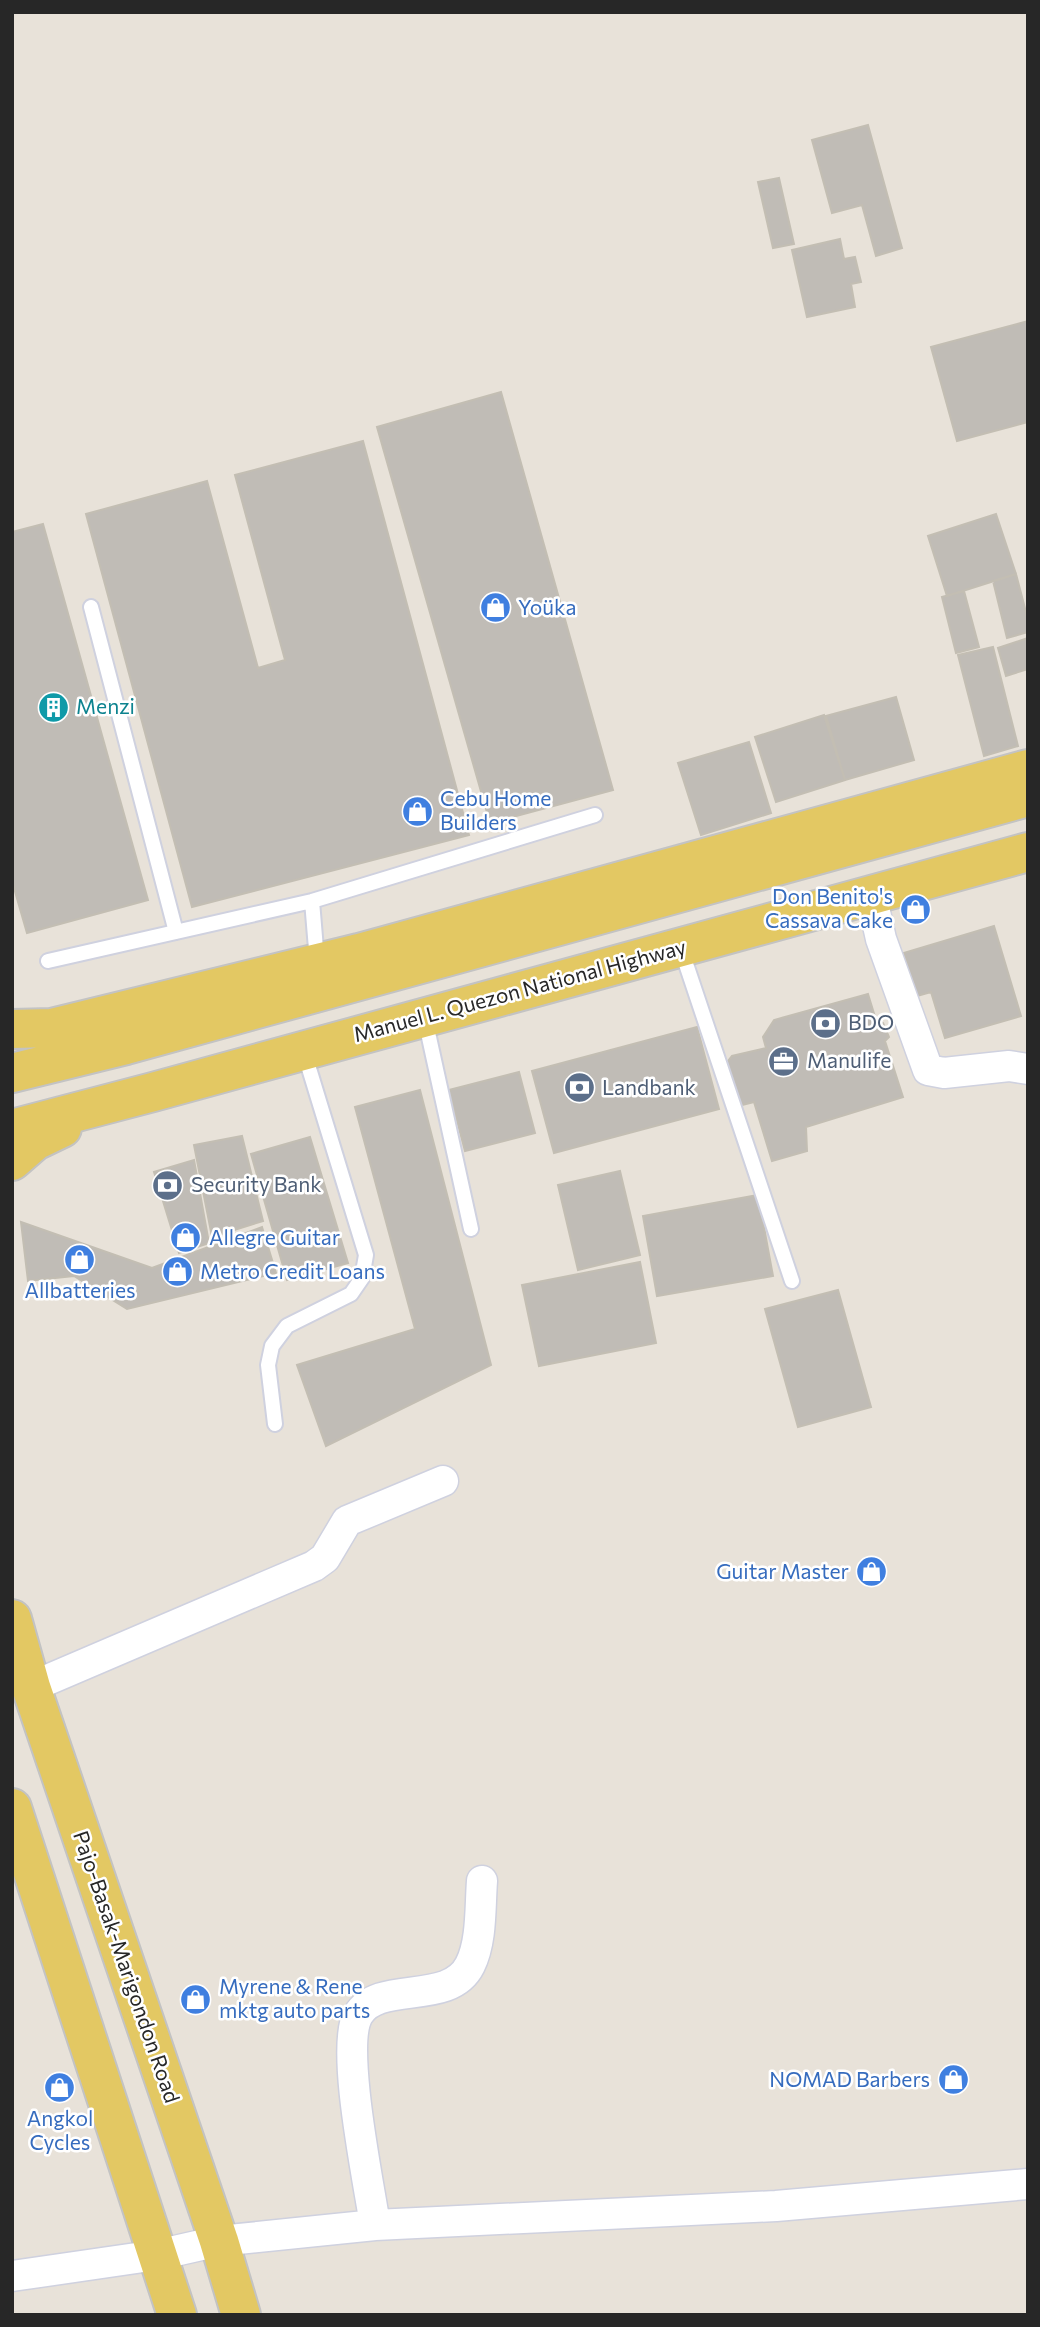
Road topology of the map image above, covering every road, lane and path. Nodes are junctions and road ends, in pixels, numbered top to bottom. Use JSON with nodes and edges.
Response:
{"nodes":[{"id":1,"x":91,"y":607,"type":"dead end"},
{"id":2,"x":1028,"y":769,"type":"edge"},
{"id":3,"x":1028,"y":797,"type":"edge"},
{"id":4,"x":595,"y":815,"type":"dead end"},
{"id":5,"x":1028,"y":852,"type":"edge"},
{"id":6,"x":871,"y":894,"type":"junction"},
{"id":7,"x":312,"y":901,"type":"junction"},
{"id":8,"x":176,"y":932,"type":"junction"},
{"id":9,"x":681,"y":947,"type":"junction"},
{"id":10,"x":48,"y":961,"type":"dead end"},
{"id":11,"x":317,"y":963,"type":"junction"},
{"id":12,"x":425,"y":1018,"type":"junction"},
{"id":13,"x":12,"y":1029,"type":"edge"},
{"id":14,"x":304,"y":1051,"type":"junction"},
{"id":15,"x":1028,"y":1069,"type":"edge"},
{"id":16,"x":12,"y":1073,"type":"edge"},
{"id":17,"x":153,"y":1093,"type":"junction"},
{"id":18,"x":12,"y":1129,"type":"edge"},
{"id":19,"x":12,"y":1161,"type":"edge"},
{"id":20,"x":471,"y":1229,"type":"dead end"},
{"id":21,"x":792,"y":1281,"type":"dead end"},
{"id":22,"x":275,"y":1424,"type":"dead end"},
{"id":23,"x":443,"y":1481,"type":"dead end"},
{"id":24,"x":12,"y":1619,"type":"edge"},
{"id":25,"x":30,"y":1687,"type":"junction"},
{"id":26,"x":12,"y":1808,"type":"edge"},
{"id":27,"x":482,"y":1881,"type":"dead end"},
{"id":28,"x":1028,"y":2184,"type":"edge"},
{"id":29,"x":375,"y":2225,"type":"junction"},
{"id":30,"x":219,"y":2241,"type":"junction"},
{"id":31,"x":158,"y":2255,"type":"junction"},
{"id":32,"x":12,"y":2276,"type":"edge"},
{"id":33,"x":177,"y":2315,"type":"edge"},
{"id":34,"x":241,"y":2315,"type":"edge"}],
"edges":[{"from":1,"to":8,"type":"lane"},
{"from":2,"to":11,"type":"main road"},
{"from":3,"to":16,"type":"main road"},
{"from":4,"to":7,"type":"lane"},
{"from":5,"to":6,"type":"main road","name":"Manuel L. Quezon National Highway"},
{"from":6,"to":9,"type":"main road","name":"Manuel L. Quezon National Highway"},
{"from":6,"to":15,"type":"street"},
{"from":7,"to":8,"type":"lane"},
{"from":7,"to":11,"type":"lane"},
{"from":8,"to":10,"type":"lane"},
{"from":9,"to":12,"type":"main road","name":"Manuel L. Quezon National Highway"},
{"from":9,"to":21,"type":"lane"},
{"from":11,"to":13,"type":"main road"},
{"from":12,"to":14,"type":"main road","name":"Manuel L. Quezon National Highway"},
{"from":12,"to":20,"type":"lane"},
{"from":14,"to":17,"type":"main road","name":"Manuel L. Quezon National Highway"},
{"from":14,"to":22,"type":"lane"},
{"from":17,"to":18,"type":"main road","name":"Manuel L. Quezon National Highway"},
{"from":17,"to":19,"type":"main road"},
{"from":23,"to":25,"type":"street"},
{"from":24,"to":25,"type":"main road","name":"Pajo-Basak-Marigondon Road"},
{"from":25,"to":30,"type":"main road","name":"Pajo-Basak-Marigondon Road"},
{"from":26,"to":31,"type":"main road"},
{"from":27,"to":29,"type":"street"},
{"from":28,"to":29,"type":"street"},
{"from":29,"to":30,"type":"street"},
{"from":30,"to":31,"type":"street"},
{"from":30,"to":34,"type":"main road","name":"Pajo-Basak-Marigondon Road"},
{"from":31,"to":32,"type":"street"},
{"from":31,"to":33,"type":"main road"}]}
